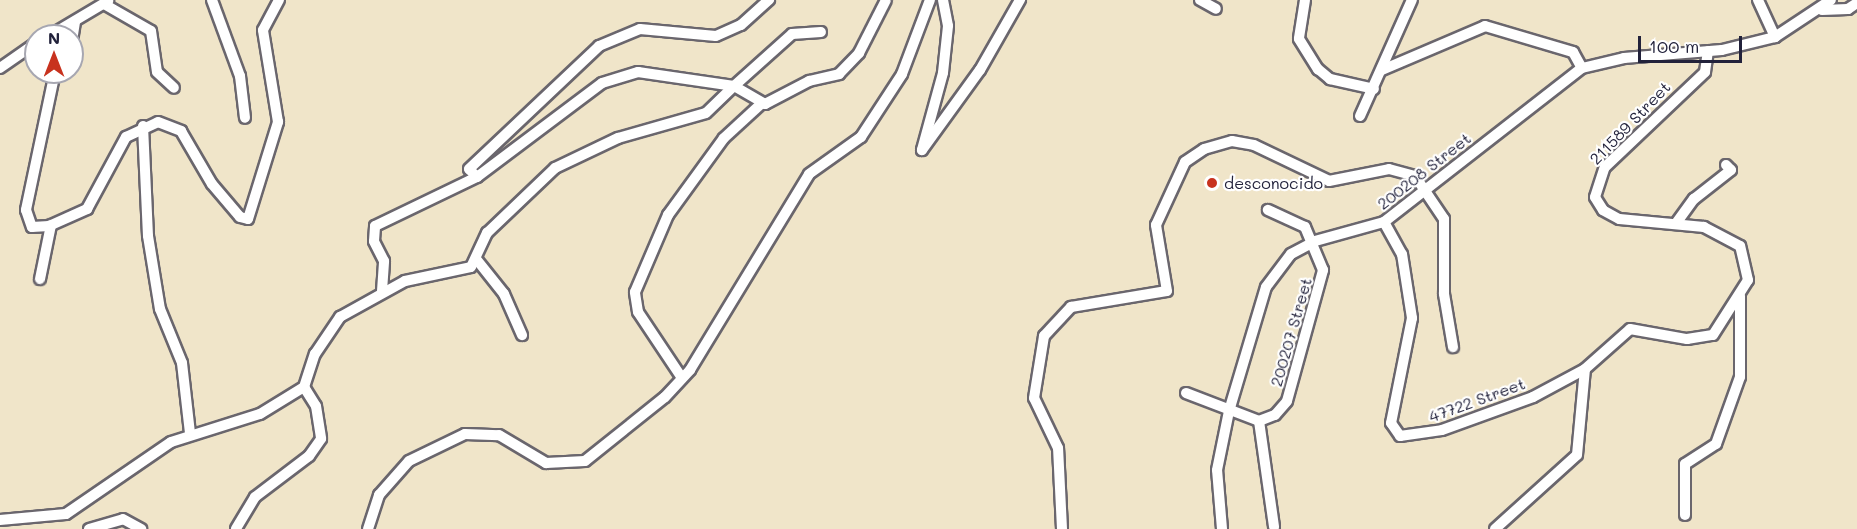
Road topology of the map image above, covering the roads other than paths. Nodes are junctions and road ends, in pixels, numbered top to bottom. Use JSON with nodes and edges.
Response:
{"nodes":[{"id":1,"x":212,"y":0,"type":"edge"},
{"id":2,"x":279,"y":0,"type":"edge"},
{"id":3,"x":769,"y":0,"type":"edge"},
{"id":4,"x":886,"y":0,"type":"edge"},
{"id":5,"x":930,"y":0,"type":"edge"},
{"id":6,"x":943,"y":0,"type":"edge"},
{"id":7,"x":1020,"y":0,"type":"edge"},
{"id":8,"x":1200,"y":0,"type":"edge"},
{"id":9,"x":1305,"y":0,"type":"edge"},
{"id":10,"x":1412,"y":0,"type":"edge"},
{"id":11,"x":1758,"y":0,"type":"edge"},
{"id":12,"x":1831,"y":0,"type":"edge"},
{"id":13,"x":106,"y":2,"type":"edge"},
{"id":14,"x":1857,"y":3,"type":"edge"},
{"id":15,"x":1216,"y":9,"type":"dead end"},
{"id":16,"x":1822,"y":10,"type":"junction"},
{"id":17,"x":75,"y":21,"type":"junction"},
{"id":18,"x":70,"y":24,"type":"edge"},
{"id":19,"x":75,"y":24,"type":"edge"},
{"id":20,"x":821,"y":32,"type":"dead end"},
{"id":21,"x":1775,"y":37,"type":"junction"},
{"id":22,"x":24,"y":51,"type":"edge"},
{"id":23,"x":1708,"y":51,"type":"junction"},
{"id":24,"x":0,"y":68,"type":"edge"},
{"id":25,"x":1582,"y":68,"type":"junction"},
{"id":26,"x":1382,"y":70,"type":"junction"},
{"id":27,"x":52,"y":84,"type":"edge"},
{"id":28,"x":734,"y":86,"type":"junction"},
{"id":29,"x":174,"y":88,"type":"dead end"},
{"id":30,"x":1374,"y":89,"type":"junction"},
{"id":31,"x":760,"y":104,"type":"junction"},
{"id":32,"x":1360,"y":117,"type":"dead end"},
{"id":33,"x":245,"y":118,"type":"dead end"},
{"id":34,"x":143,"y":126,"type":"junction"},
{"id":35,"x":1726,"y":165,"type":"dead end"},
{"id":36,"x":477,"y":177,"type":"junction"},
{"id":37,"x":1428,"y":189,"type":"junction"},
{"id":38,"x":1268,"y":210,"type":"dead end"},
{"id":39,"x":1384,"y":222,"type":"junction"},
{"id":40,"x":1677,"y":222,"type":"junction"},
{"id":41,"x":51,"y":225,"type":"junction"},
{"id":42,"x":1315,"y":241,"type":"junction"},
{"id":43,"x":477,"y":260,"type":"junction"},
{"id":44,"x":40,"y":279,"type":"dead end"},
{"id":45,"x":382,"y":291,"type":"junction"},
{"id":46,"x":1741,"y":294,"type":"junction"},
{"id":47,"x":522,"y":335,"type":"dead end"},
{"id":48,"x":1453,"y":347,"type":"dead end"},
{"id":49,"x":1585,"y":369,"type":"junction"},
{"id":50,"x":682,"y":378,"type":"junction"},
{"id":51,"x":304,"y":387,"type":"junction"},
{"id":52,"x":1186,"y":393,"type":"dead end"},
{"id":53,"x":1229,"y":411,"type":"junction"},
{"id":54,"x":1259,"y":422,"type":"junction"},
{"id":55,"x":190,"y":433,"type":"junction"},
{"id":56,"x":1685,"y":515,"type":"dead end"},
{"id":57,"x":0,"y":520,"type":"edge"},
{"id":58,"x":1275,"y":527,"type":"dead end"},
{"id":59,"x":89,"y":529,"type":"edge"},
{"id":60,"x":141,"y":529,"type":"edge"},
{"id":61,"x":236,"y":529,"type":"edge"},
{"id":62,"x":368,"y":529,"type":"edge"},
{"id":63,"x":1062,"y":529,"type":"edge"},
{"id":64,"x":1222,"y":529,"type":"edge"},
{"id":65,"x":1495,"y":529,"type":"edge"}],
"edges":[{"from":1,"to":33,"type":"street"},
{"from":2,"to":34,"type":"street"},
{"from":3,"to":36,"type":"street"},
{"from":4,"to":31,"type":"street"},
{"from":5,"to":50,"type":"street"},
{"from":6,"to":7,"type":"street"},
{"from":8,"to":15,"type":"street"},
{"from":9,"to":30,"type":"street"},
{"from":10,"to":26,"type":"street"},
{"from":11,"to":21,"type":"street"},
{"from":12,"to":16,"type":"street","name":"200208 Street"},
{"from":13,"to":17,"type":"street"},
{"from":13,"to":29,"type":"street"},
{"from":14,"to":16,"type":"street"},
{"from":16,"to":21,"type":"street","name":"200208 Street"},
{"from":17,"to":18,"type":"street"},
{"from":17,"to":19,"type":"street"},
{"from":20,"to":28,"type":"street"},
{"from":21,"to":23,"type":"street","name":"200208 Street"},
{"from":22,"to":24,"type":"street"},
{"from":23,"to":25,"type":"street","name":"200208 Street"},
{"from":23,"to":40,"type":"street","name":"211589 Street"},
{"from":25,"to":26,"type":"street"},
{"from":25,"to":37,"type":"street","name":"200208 Street"},
{"from":26,"to":30,"type":"street"},
{"from":27,"to":41,"type":"street"},
{"from":28,"to":31,"type":"street"},
{"from":28,"to":36,"type":"street"},
{"from":28,"to":43,"type":"street"},
{"from":30,"to":32,"type":"street"},
{"from":31,"to":50,"type":"street"},
{"from":34,"to":41,"type":"street"},
{"from":34,"to":55,"type":"street"},
{"from":35,"to":40,"type":"street"},
{"from":36,"to":45,"type":"street"},
{"from":37,"to":39,"type":"street","name":"200208 Street"},
{"from":37,"to":48,"type":"street"},
{"from":37,"to":63,"type":"street"},
{"from":38,"to":42,"type":"street"},
{"from":39,"to":42,"type":"street","name":"200208 Street"},
{"from":39,"to":49,"type":"street","name":"47722 Street"},
{"from":40,"to":46,"type":"street","name":"211589 Street"},
{"from":41,"to":44,"type":"street"},
{"from":42,"to":53,"type":"street","name":"200208 Street"},
{"from":42,"to":54,"type":"street","name":"200207 Street"},
{"from":43,"to":45,"type":"street"},
{"from":43,"to":47,"type":"street"},
{"from":45,"to":51,"type":"street"},
{"from":46,"to":49,"type":"street","name":"47722 Street"},
{"from":46,"to":56,"type":"street","name":"211589 Street"},
{"from":49,"to":65,"type":"street"},
{"from":50,"to":62,"type":"street"},
{"from":51,"to":55,"type":"street"},
{"from":51,"to":61,"type":"street"},
{"from":52,"to":53,"type":"street"},
{"from":53,"to":54,"type":"street"},
{"from":53,"to":64,"type":"street","name":"200208 Street"},
{"from":54,"to":58,"type":"street"},
{"from":55,"to":57,"type":"street"},
{"from":59,"to":60,"type":"street"}]}
